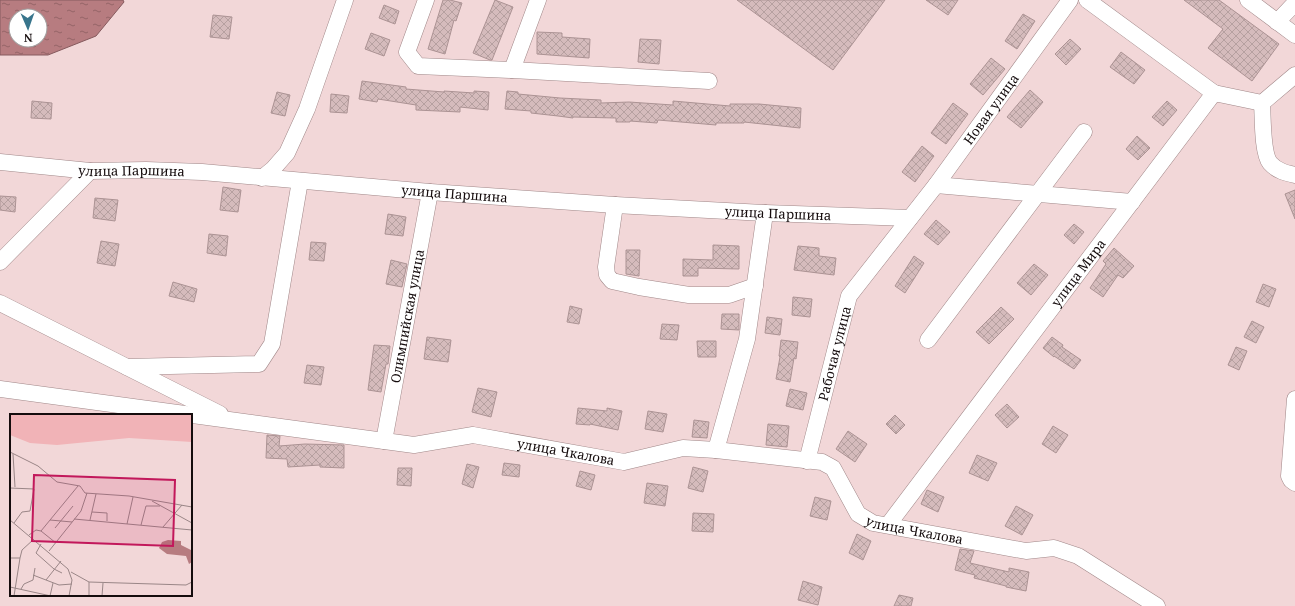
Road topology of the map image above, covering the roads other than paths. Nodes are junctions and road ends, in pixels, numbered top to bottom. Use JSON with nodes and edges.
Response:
{"nodes":[{"id":1,"x":345,"y":0,"type":"edge"},
{"id":2,"x":426,"y":0,"type":"edge"},
{"id":3,"x":538,"y":0,"type":"edge"},
{"id":4,"x":1070,"y":0,"type":"edge"},
{"id":5,"x":1087,"y":0,"type":"edge"},
{"id":6,"x":1248,"y":0,"type":"edge"},
{"id":7,"x":1295,"y":4,"type":"edge"},
{"id":8,"x":1277,"y":22,"type":"junction"},
{"id":9,"x":1295,"y":35,"type":"edge"},
{"id":10,"x":512,"y":70,"type":"junction"},
{"id":11,"x":1295,"y":76,"type":"edge"},
{"id":12,"x":709,"y":81,"type":"dead end"},
{"id":13,"x":1214,"y":93,"type":"junction"},
{"id":14,"x":1262,"y":102,"type":"junction"},
{"id":15,"x":1084,"y":132,"type":"dead end"},
{"id":16,"x":0,"y":162,"type":"edge"},
{"id":17,"x":90,"y":171,"type":"junction"},
{"id":18,"x":1295,"y":175,"type":"edge"},
{"id":19,"x":262,"y":178,"type":"junction"},
{"id":20,"x":300,"y":181,"type":"junction"},
{"id":21,"x":936,"y":185,"type":"junction"},
{"id":22,"x":430,"y":192,"type":"junction"},
{"id":23,"x":1038,"y":193,"type":"junction"},
{"id":24,"x":1132,"y":202,"type":"junction"},
{"id":25,"x":615,"y":205,"type":"junction"},
{"id":26,"x":765,"y":213,"type":"junction"},
{"id":27,"x":910,"y":218,"type":"junction"},
{"id":28,"x":0,"y":262,"type":"edge"},
{"id":29,"x":755,"y":286,"type":"junction"},
{"id":30,"x":0,"y":303,"type":"edge"},
{"id":31,"x":928,"y":340,"type":"dead end"},
{"id":32,"x":127,"y":368,"type":"junction"},
{"id":33,"x":0,"y":389,"type":"edge"},
{"id":34,"x":1295,"y":399,"type":"edge"},
{"id":35,"x":187,"y":414,"type":"edge"},
{"id":36,"x":192,"y":415,"type":"edge"},
{"id":37,"x":232,"y":420,"type":"junction"},
{"id":38,"x":384,"y":441,"type":"junction"},
{"id":39,"x":716,"y":450,"type":"junction"},
{"id":40,"x":807,"y":461,"type":"junction"},
{"id":41,"x":1295,"y":483,"type":"edge"},
{"id":42,"x":888,"y":525,"type":"junction"},
{"id":43,"x":1157,"y":606,"type":"edge"}],
"edges":[{"from":1,"to":19,"type":"street"},
{"from":2,"to":10,"type":"street"},
{"from":3,"to":10,"type":"street"},
{"from":4,"to":21,"type":"street","name":"Новая улица"},
{"from":5,"to":13,"type":"street"},
{"from":6,"to":8,"type":"street"},
{"from":7,"to":8,"type":"street"},
{"from":8,"to":9,"type":"street"},
{"from":10,"to":12,"type":"street"},
{"from":11,"to":14,"type":"street"},
{"from":13,"to":14,"type":"street"},
{"from":13,"to":24,"type":"street","name":"улица Мира"},
{"from":14,"to":18,"type":"street"},
{"from":15,"to":23,"type":"street"},
{"from":16,"to":17,"type":"street","name":"улица Паршина"},
{"from":17,"to":19,"type":"street","name":"улица Паршина"},
{"from":17,"to":28,"type":"street"},
{"from":19,"to":20,"type":"street","name":"улица Паршина"},
{"from":20,"to":22,"type":"street","name":"улица Паршина"},
{"from":20,"to":32,"type":"street"},
{"from":21,"to":23,"type":"street"},
{"from":21,"to":27,"type":"street","name":"Новая улица"},
{"from":22,"to":25,"type":"street","name":"улица Паршина"},
{"from":22,"to":38,"type":"street","name":"Олимпийская улица"},
{"from":23,"to":24,"type":"street"},
{"from":23,"to":31,"type":"street"},
{"from":24,"to":42,"type":"street","name":"улица Мира"},
{"from":25,"to":26,"type":"street","name":"улица Паршина"},
{"from":25,"to":29,"type":"street"},
{"from":26,"to":27,"type":"street","name":"улица Паршина"},
{"from":26,"to":29,"type":"street"},
{"from":27,"to":40,"type":"street","name":"Рабочая улица"},
{"from":29,"to":39,"type":"street"},
{"from":30,"to":32,"type":"street"},
{"from":32,"to":37,"type":"street"},
{"from":33,"to":35,"type":"street","name":"улица Чкалова"},
{"from":34,"to":41,"type":"street"},
{"from":36,"to":37,"type":"street","name":"улица Чкалова"},
{"from":37,"to":38,"type":"street","name":"улица Чкалова"},
{"from":38,"to":39,"type":"street","name":"улица Чкалова"},
{"from":39,"to":40,"type":"street","name":"улица Чкалова"},
{"from":40,"to":42,"type":"street","name":"улица Чкалова"},
{"from":42,"to":43,"type":"street","name":"улица Чкалова"}]}
